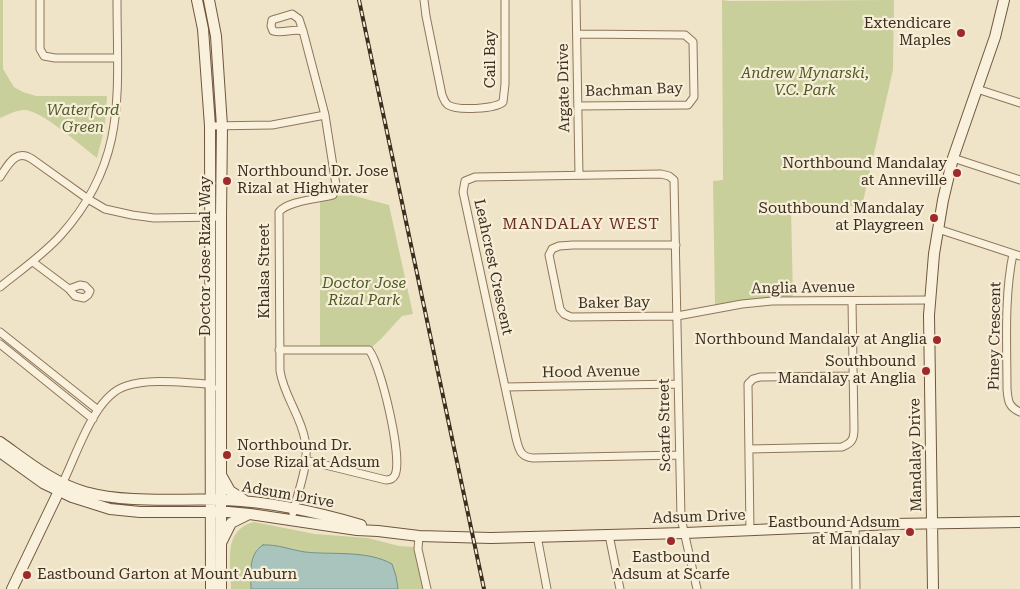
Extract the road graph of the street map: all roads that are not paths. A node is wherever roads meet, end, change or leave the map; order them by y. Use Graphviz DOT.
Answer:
graph roads {
  1 [pos="40,0"];
  2 [pos="117,0"];
  3 [pos="197,0"];
  4 [pos="209,0"];
  5 [pos="424,0"];
  6 [pos="505,0"];
  7 [pos="576,0"];
  8 [pos="1004,0"];
  9 [pos="303,31"];
  10 [pos="577,34"];
  11 [pos="117,58"];
  12 [pos="977,88"];
  13 [pos="1020,103"];
  14 [pos="578,106"];
  15 [pos="325,115"];
  16 [pos="210,126"];
  17 [pos="222,126"];
  18 [pos="953,158"];
  19 [pos="579,175"];
  20 [pos="0,177"];
  21 [pos="1020,180"];
  22 [pos="88,199"];
  23 [pos="209,217"];
  24 [pos="220,217"];
  25 [pos="938,228"];
  26 [pos="676,246"];
  27 [pos="1017,255"];
  28 [pos="33,262"];
  29 [pos="0,277"];
  30 [pos="3,285"];
  31 [pos="68,289"];
  32 [pos="930,300"];
  33 [pos="852,301"];
  34 [pos="677,316"];
  35 [pos="0,332"];
  36 [pos="0,344"];
  37 [pos="279,350"];
  38 [pos="852,376"];
  39 [pos="210,384"];
  40 [pos="678,384"];
  41 [pos="505,387"];
  42 [pos="221,395"];
  43 [pos="98,410"];
  44 [pos="1020,412"];
  45 [pos="93,419"];
  46 [pos="0,442"];
  47 [pos="749,449"];
  48 [pos="0,452"];
  49 [pos="679,454"];
  50 [pos="305,460"];
  51 [pos="220,474"];
  52 [pos="61,487"];
  53 [pos="215,500"];
  54 [pos="250,502"];
  55 [pos="294,509"];
  56 [pos="215,512"];
  57 [pos="250,514"];
  58 [pos="292,521"];
  59 [pos="1020,522"];
  60 [pos="932,523"];
  61 [pos="855,526"];
  62 [pos="378,531"];
  63 [pos="750,531"];
  64 [pos="685,534"];
  65 [pos="609,535"];
  66 [pos="420,536"];
  67 [pos="537,536"];
  68 [pos="220,546"];
  69 [pos="546,588"];
  70 [pos="12,589"];
  71 [pos="211,589"];
  72 [pos="221,589"];
  73 [pos="427,589"];
  74 [pos="620,589"];
  75 [pos="697,589"];
  76 [pos="856,589"];
  77 [pos="933,589"];
  1 -- 11 [label="street"];
  2 -- 11 [label="street"];
  3 -- 16 [label="street, Doctor Jose Rizal Way"];
  4 -- 17 [label="street, Doctor Jose Rizal Way"];
  5 -- 6 [label="street, Cail Bay"];
  7 -- 10 [label="street, Argate Drive"];
  8 -- 12 [label="street, Mandalay Drive"];
  9 -- 15 [label="street, Khalsa Street"];
  10 -- 14 [label="street, Argate Drive"];
  10 -- 14 [label="street, Bachman Bay"];
  11 -- 22 [label="street"];
  12 -- 13 [label="street"];
  12 -- 18 [label="street, Mandalay Drive"];
  14 -- 19 [label="street, Argate Drive"];
  15 -- 17 [label="street"];
  15 -- 37 [label="street, Khalsa Street"];
  16 -- 17 [label="street"];
  16 -- 23 [label="street, Doctor Jose Rizal Way"];
  17 -- 24 [label="street, Doctor Jose Rizal Way"];
  18 -- 21 [label="street"];
  18 -- 25 [label="street, Mandalay Drive"];
  19 -- 26 [label="street, Leahcrest Crescent"];
  19 -- 41 [label="street, Leahcrest Crescent"];
  20 -- 22 [label="street"];
  22 -- 23 [label="street"];
  22 -- 28 [label="street"];
  23 -- 24 [label="street"];
  23 -- 39 [label="street, Doctor Jose Rizal Way"];
  24 -- 42 [label="street, Doctor Jose Rizal Way"];
  25 -- 27 [label="street"];
  25 -- 32 [label="street, Mandalay Drive"];
  26 -- 34 [label="street, Leahcrest Crescent"];
  26 -- 34 [label="street, Baker Bay"];
  27 -- 44 [label="street, Piney Crescent"];
  28 -- 30 [label="street"];
  28 -- 31 [label="street"];
  29 -- 30 [label="street"];
  32 -- 33 [label="street, Anglia Avenue"];
  32 -- 60 [label="street, Mandalay Drive"];
  33 -- 34 [label="street, Anglia Avenue"];
  33 -- 38 [label="street"];
  34 -- 40 [label="street, Scarfe Street"];
  35 -- 43 [label="street"];
  36 -- 45 [label="street"];
  37 -- 50 [label="street, Khalsa Street"];
  37 -- 50 [label="street"];
  38 -- 47 [label="street"];
  38 -- 47 [label="street"];
  39 -- 42 [label="street"];
  39 -- 43 [label="street"];
  39 -- 53 [label="street, Doctor Jose Rizal Way"];
  40 -- 41 [label="street, Hood Avenue"];
  40 -- 49 [label="street, Scarfe Street"];
  41 -- 49 [label="street, Leahcrest Crescent"];
  42 -- 51 [label="street, Doctor Jose Rizal Way"];
  43 -- 45 [label="street"];
  45 -- 52 [label="street"];
  46 -- 52 [label="street"];
  47 -- 63 [label="street"];
  48 -- 52 [label="street"];
  49 -- 64 [label="street, Scarfe Street"];
  50 -- 55 [label="street, Khalsa Street"];
  51 -- 53 [label="street, Doctor Jose Rizal Way"];
  51 -- 54 [label="street"];
  52 -- 53 [label="street, Adsum Drive"];
  52 -- 56 [label="street, Adsum Drive"];
  52 -- 70 [label="street"];
  53 -- 54 [label="street, Adsum Drive"];
  53 -- 56 [label="street, Doctor Jose Rizal Way"];
  54 -- 55 [label="street, Adsum Drive"];
  55 -- 58 [label="street, Khalsa Street"];
  55 -- 62 [label="street, Adsum Drive"];
  56 -- 57 [label="street, Adsum Drive"];
  56 -- 68 [label="street"];
  56 -- 71 [label="street"];
  57 -- 58 [label="street, Adsum Drive"];
  57 -- 68 [label="street"];
  58 -- 62 [label="street, Adsum Drive"];
  59 -- 60 [label="street, Adsum Drive"];
  60 -- 61 [label="street, Adsum Drive"];
  60 -- 77 [label="street, Mandalay Drive"];
  61 -- 63 [label="street, Adsum Drive"];
  61 -- 76 [label="street"];
  62 -- 66 [label="street, Adsum Drive"];
  63 -- 64 [label="street, Adsum Drive"];
  64 -- 65 [label="street, Adsum Drive"];
  64 -- 75 [label="street, Scarfe Street"];
  65 -- 67 [label="street, Adsum Drive"];
  65 -- 74 [label="street"];
  66 -- 67 [label="street, Adsum Drive"];
  66 -- 73 [label="street"];
  67 -- 69 [label="street"];
  68 -- 72 [label="street"];
}
